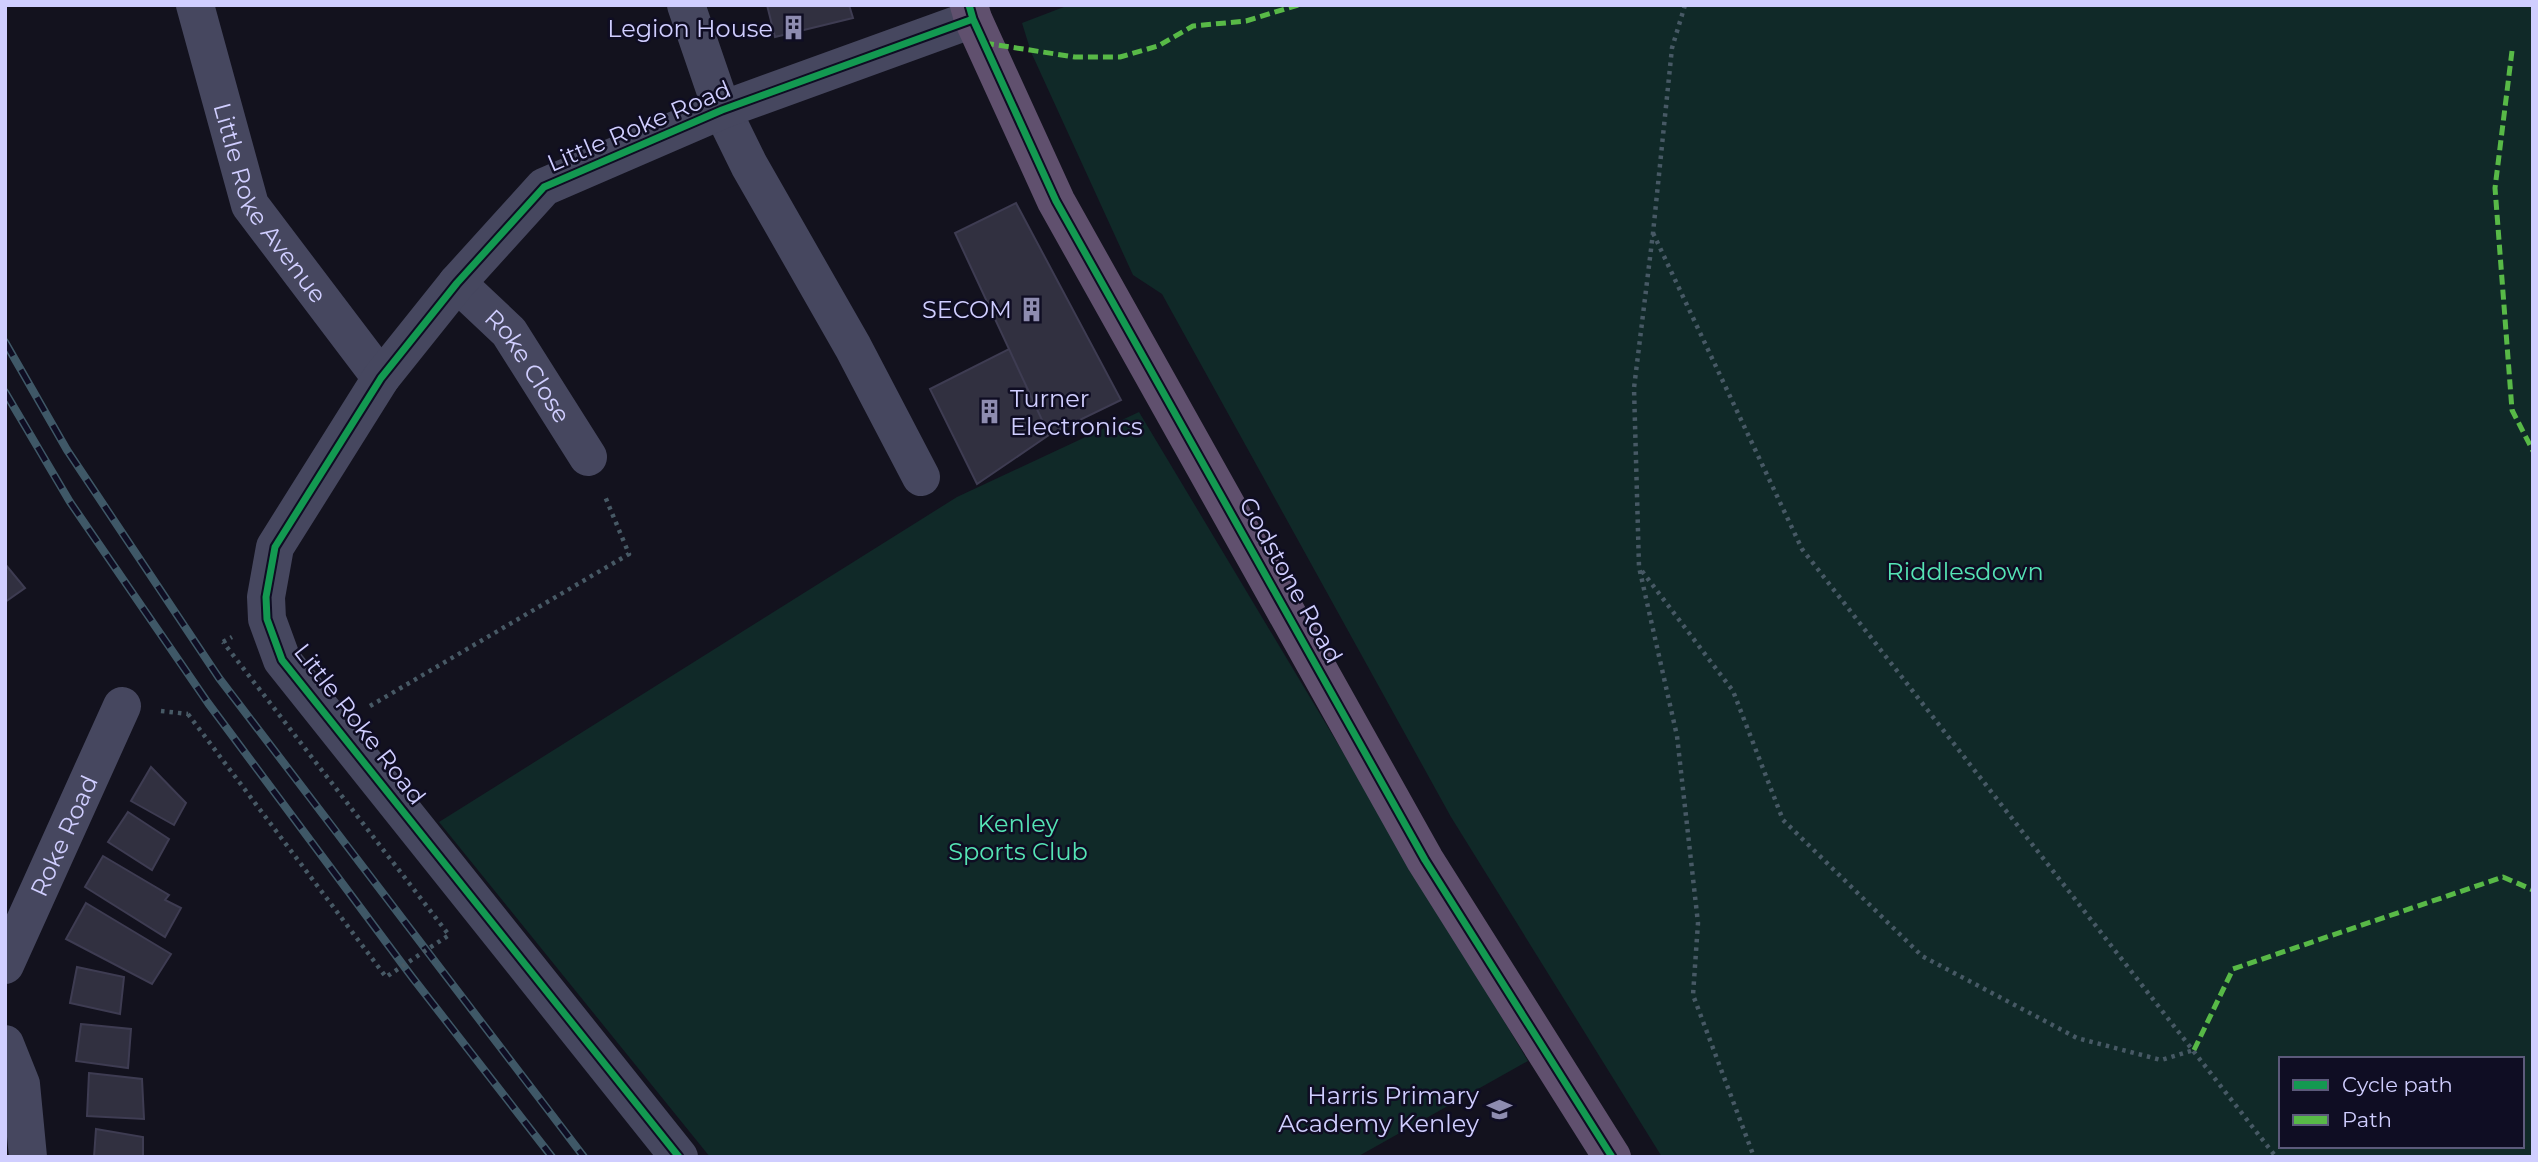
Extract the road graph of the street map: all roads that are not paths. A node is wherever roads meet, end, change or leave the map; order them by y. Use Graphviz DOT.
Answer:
graph roads {
  1 [pos="195,5"];
  2 [pos="686,5"];
  3 [pos="971,12"];
  4 [pos="722,110"];
  5 [pos="457,283"];
  6 [pos="381,379"];
  7 [pos="588,457"];
  8 [pos="921,477"];
  9 [pos="122,706"];
  10 [pos="5,965"];
  11 [pos="5,1044"];
  12 [pos="28,1157"];
  13 [pos="679,1157"];
  14 [pos="1612,1157"];
  1 -- 6 [label="street, Little Roke Avenue"];
  2 -- 4 [label="street"];
  3 -- 4 [label="street, Little Roke Road"];
  3 -- 14 [label="highway, Godstone Road"];
  4 -- 5 [label="street, Little Roke Road"];
  4 -- 8 [label="street"];
  5 -- 6 [label="street, Little Roke Road"];
  5 -- 7 [label="street, Roke Close"];
  6 -- 13 [label="street, Little Roke Road"];
  9 -- 10 [label="street, Roke Road"];
  11 -- 12 [label="street"];
}
